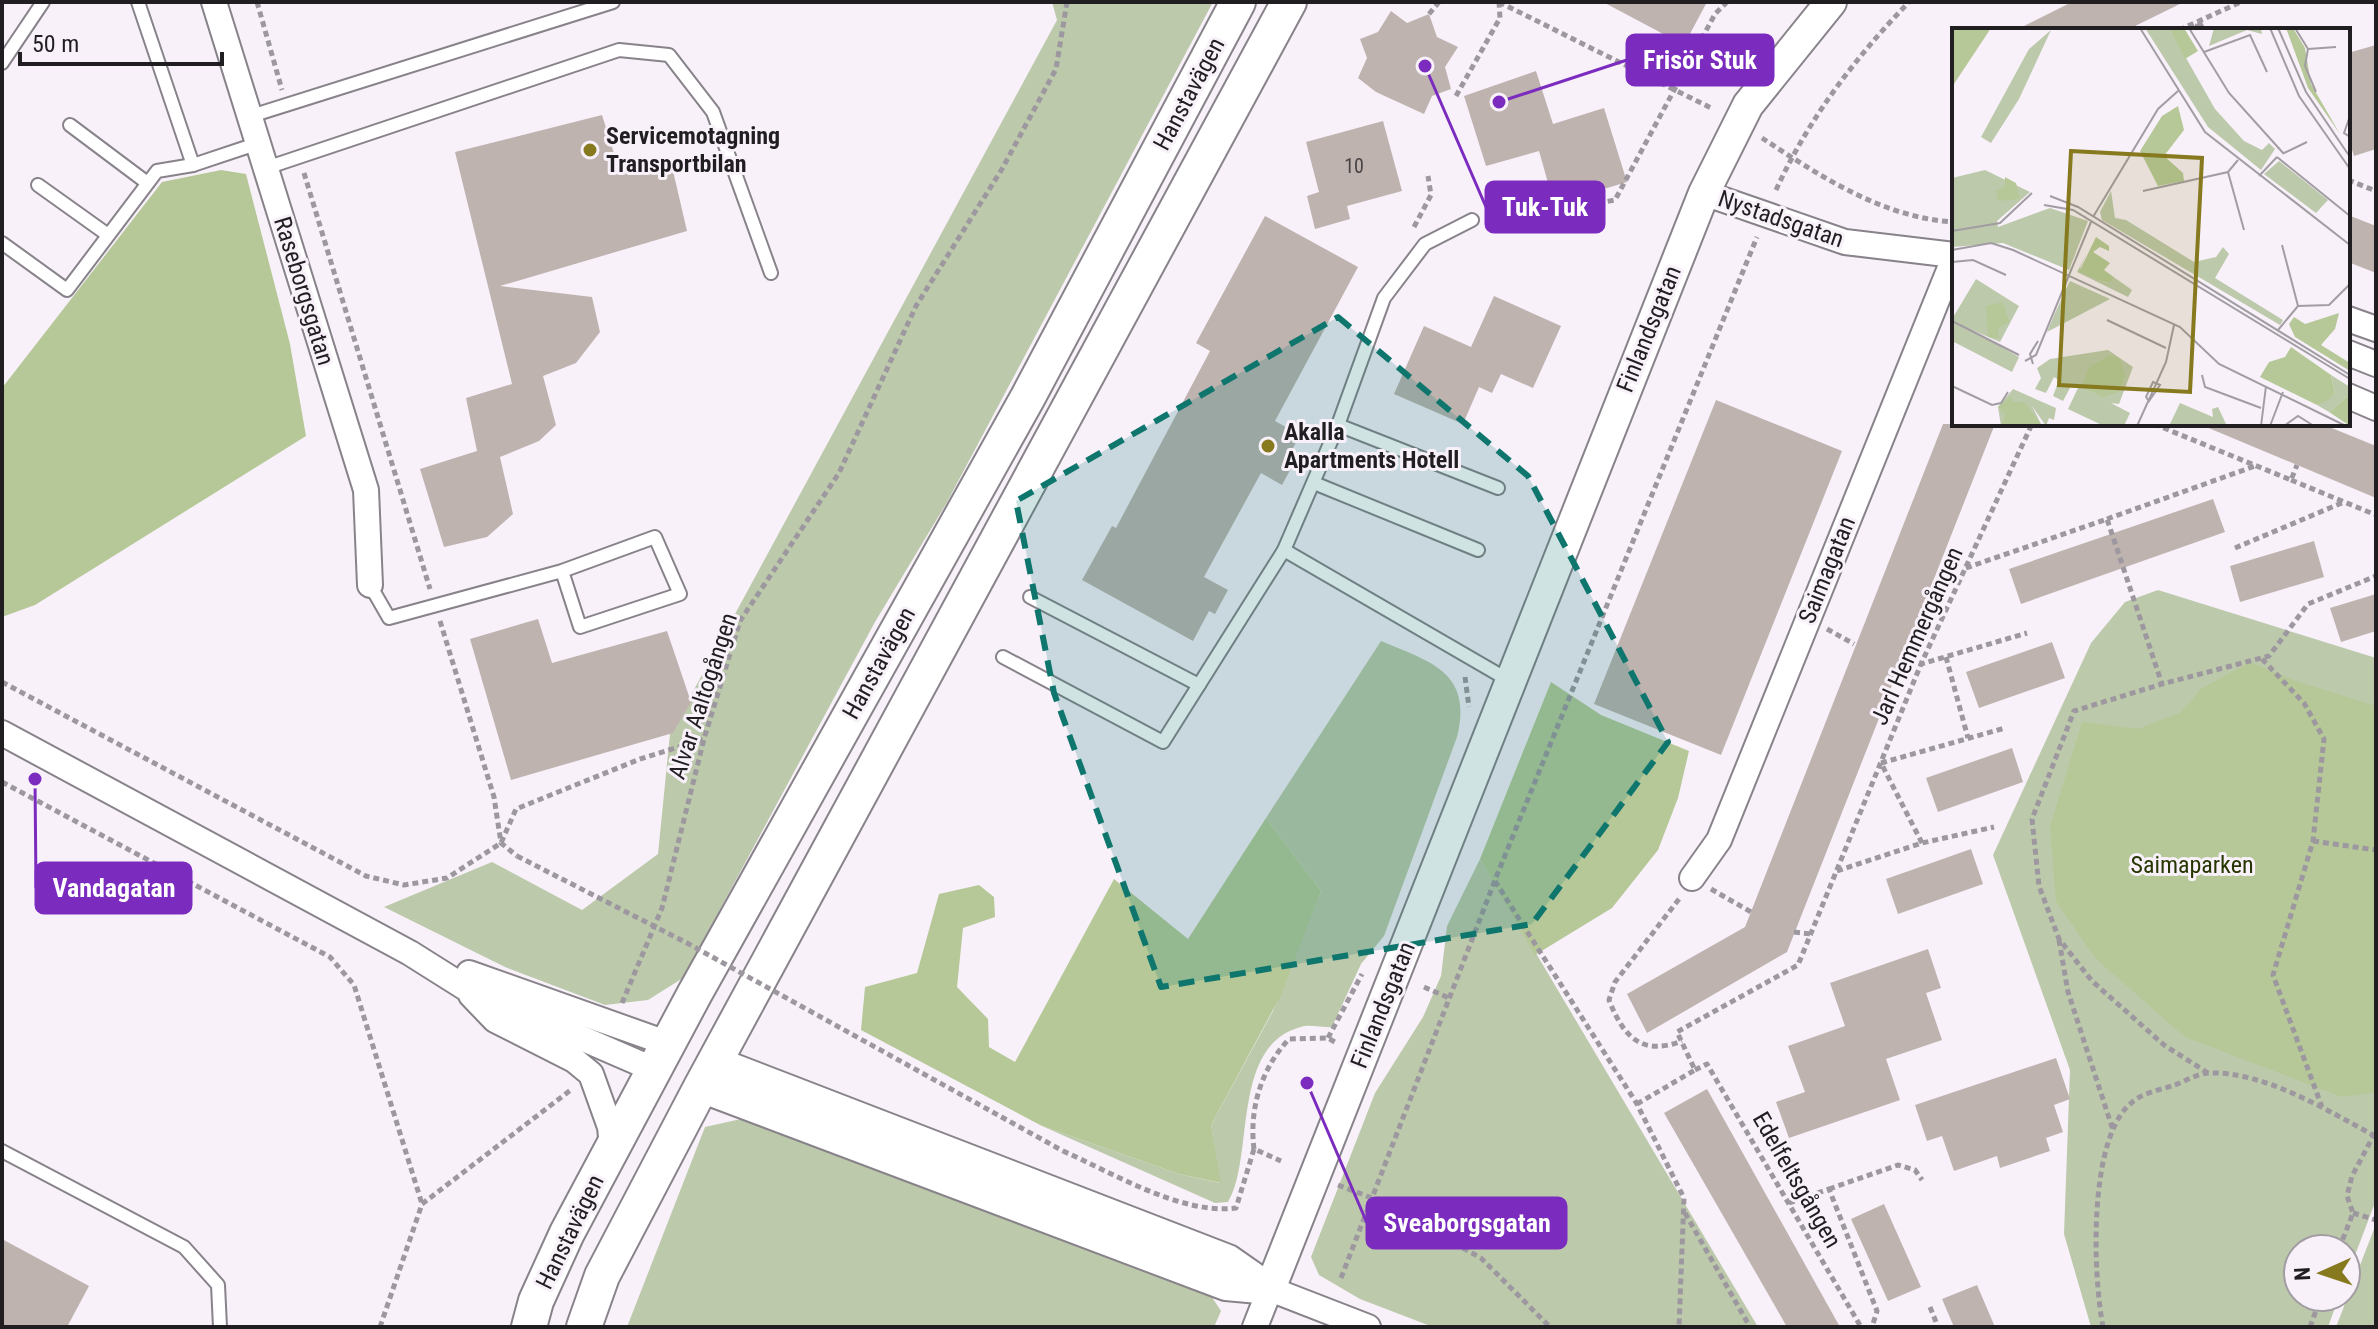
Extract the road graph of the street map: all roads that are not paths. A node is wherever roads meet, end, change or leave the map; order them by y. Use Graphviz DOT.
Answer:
graph roads {
  1 [pos="43,2"];
  2 [pos="138,2"];
  3 [pos="214,2"];
  4 [pos="613,2"];
  5 [pos="1238,2"];
  6 [pos="1289,2"];
  7 [pos="1831,2"];
  8 [pos="2,63"];
  9 [pos="251,116"];
  10 [pos="70,125"];
  11 [pos="259,143"];
  12 [pos="193,165"];
  13 [pos="266,168"];
  14 [pos="146,182"];
  15 [pos="38,185"];
  16 [pos="1704,193"];
  17 [pos="1472,220"];
  18 [pos="108,235"];
  19 [pos="2,243"];
  20 [pos="1952,256"];
  21 [pos="1952,261"];
  22 [pos="771,273"];
  23 [pos="2350,320"];
  24 [pos="2376,329"];
  25 [pos="2350,354"];
  26 [pos="2376,364"];
  27 [pos="2350,397"];
  28 [pos="2376,408"];
  29 [pos="1338,425"];
  30 [pos="1314,483"];
  31 [pos="1498,488"];
  32 [pos="1284,550"];
  33 [pos="1478,550"];
  34 [pos="562,571"];
  35 [pos="370,585"];
  36 [pos="1030,597"];
  37 [pos="1003,657"];
  38 [pos="1510,681"];
  39 [pos="1199,685"];
  40 [pos="2,733"];
  41 [pos="1692,878"];
  42 [pos="410,953"];
  43 [pos="464,987"];
  44 [pos="662,1057"];
  45 [pos="708,1074"];
  46 [pos="612,1147"];
  47 [pos="2,1151"];
  48 [pos="1270,1289"];
  49 [pos="220,1327"];
  50 [pos="529,1327"];
  51 [pos="584,1327"];
  52 [pos="1255,1327"];
  53 [pos="1368,1327"];
  1 -- 8 [label="lane"];
  2 -- 12 [label="lane"];
  3 -- 9 [label="street, Raseborgsgatan"];
  4 -- 9 [label="lane"];
  5 -- 44 [label="main road, Hanstavägen"];
  6 -- 45 [label="main road, Hanstavägen"];
  7 -- 16 [label="street, Finlandsgatan"];
  9 -- 11 [label="street, Raseborgsgatan"];
  10 -- 14 [label="lane"];
  11 -- 12 [label="lane"];
  11 -- 13 [label="street, Raseborgsgatan"];
  12 -- 14 [label="lane"];
  13 -- 22 [label="lane"];
  13 -- 35 [label="street, Raseborgsgatan"];
  14 -- 18 [label="lane"];
  15 -- 18 [label="lane"];
  16 -- 20 [label="street, Nystadsgatan"];
  16 -- 38 [label="street, Finlandsgatan"];
  17 -- 29 [label="lane"];
  18 -- 19 [label="lane"];
  21 -- 41 [label="street, Saimagatan"];
  23 -- 24 [label="street"];
  25 -- 26 [label="street"];
  27 -- 28 [label="street"];
  29 -- 30 [label="lane"];
  29 -- 31 [label="lane"];
  30 -- 32 [label="lane"];
  30 -- 33 [label="lane"];
  32 -- 38 [label="lane"];
  32 -- 39 [label="lane"];
  34 -- 34 [label="lane"];
  34 -- 35 [label="lane"];
  36 -- 39 [label="lane"];
  37 -- 39 [label="lane"];
  38 -- 48 [label="street, Finlandsgatan"];
  40 -- 42 [label="street"];
  42 -- 43 [label="street"];
  42 -- 44 [label="street"];
  43 -- 44 [label="street"];
  43 -- 46 [label="street"];
  44 -- 45 [label="main road"];
  44 -- 46 [label="main road, Hanstavägen"];
  45 -- 48 [label="street"];
  45 -- 51 [label="main road, Hanstavägen"];
  46 -- 50 [label="main road, Hanstavägen"];
  47 -- 49 [label="lane"];
  48 -- 52 [label="street, Finlandsgatan"];
  48 -- 53 [label="street"];
}
